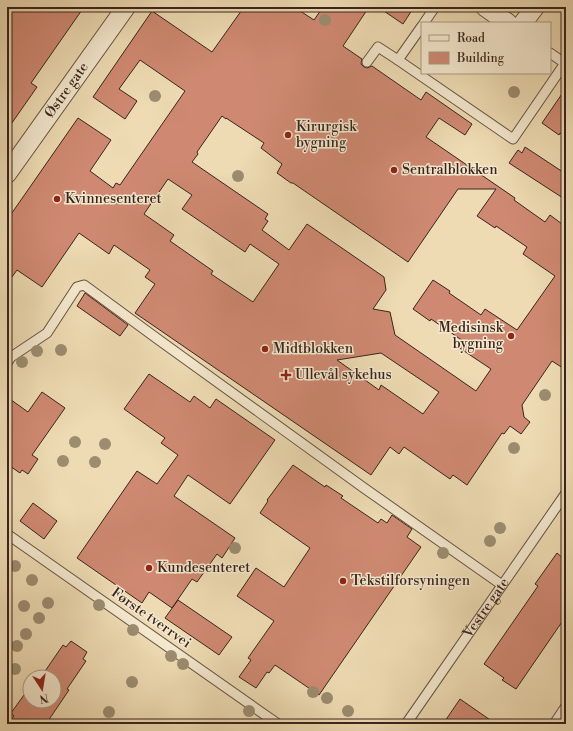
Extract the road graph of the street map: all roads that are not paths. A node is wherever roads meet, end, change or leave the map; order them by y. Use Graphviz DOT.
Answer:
graph roads {
  1 [pos="126,7"];
  2 [pos="435,7"];
  3 [pos="535,7"];
  4 [pos="425,22"];
  5 [pos="524,22"];
  6 [pos="421,27"];
  7 [pos="551,54"];
  8 [pos="398,60"];
  9 [pos="367,62"];
  10 [pos="566,64"];
  11 [pos="7,174"];
  12 [pos="7,363"];
  13 [pos="566,493"];
  14 [pos="7,534"];
  15 [pos="502,585"];
  16 [pos="566,706"];
  17 [pos="278,724"];
  18 [pos="406,724"];
  19 [pos="554,724"];
  1 -- 11 [label="street, Østre gate"];
  2 -- 4 [label="lane"];
  3 -- 5 [label="street"];
  6 -- 8 [label="lane"];
  7 -- 10 [label="lane"];
  8 -- 9 [label="lane"];
  8 -- 10 [label="lane"];
  12 -- 15 [label="lane"];
  13 -- 15 [label="lane, Vestre gate"];
  14 -- 17 [label="lane, Første tverrvei"];
  15 -- 18 [label="lane, Vestre gate"];
  16 -- 19 [label="lane"];
}
